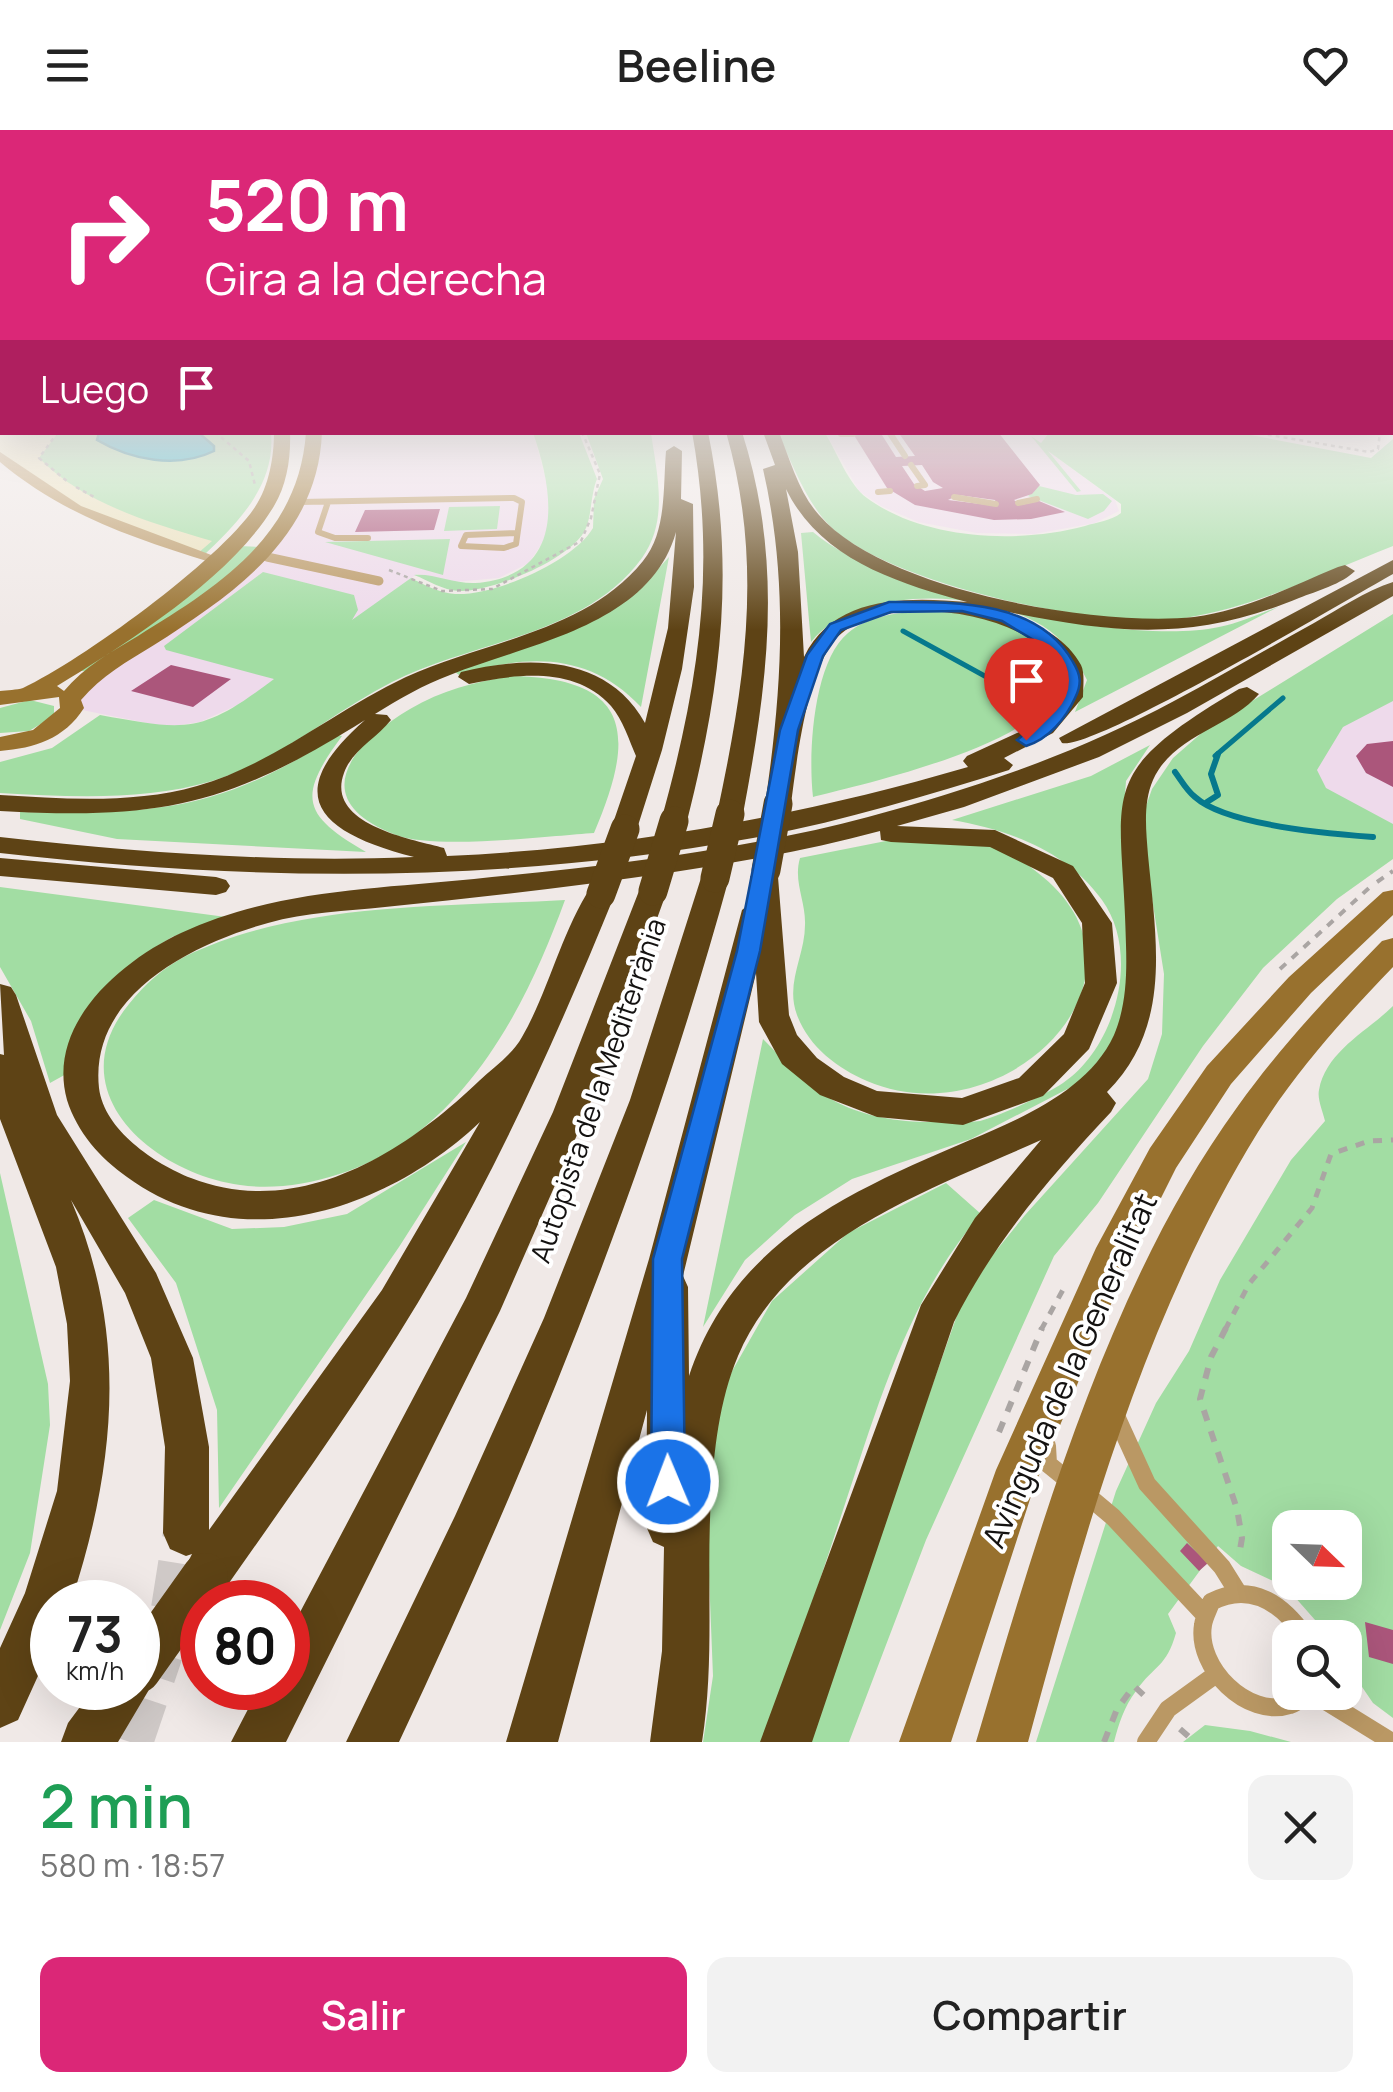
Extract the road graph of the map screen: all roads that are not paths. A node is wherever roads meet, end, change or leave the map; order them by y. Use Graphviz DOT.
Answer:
graph roads {
  1 [pos="31,479"];
  2 [pos="274,479"];
  3 [pos="310,479"];
  4 [pos="671,479"];
  5 [pos="679,479"];
  6 [pos="709,479"];
  7 [pos="746,479"];
  8 [pos="774,479"];
  9 [pos="793,479"];
  10 [pos="918,479"];
  11 [pos="890,490"];
  12 [pos="935,490"];
  13 [pos="878,492"];
  14 [pos="954,497"];
  15 [pos="1037,499"];
  16 [pos="300,502"];
  17 [pos="328,502"];
  18 [pos="1021,502"];
  19 [pos="996,504"];
  20 [pos="518,534"];
  21 [pos="368,538"];
  22 [pos="1393,552"];
  23 [pos="260,556"];
  24 [pos="215,558"];
  25 [pos="378,580"];
  26 [pos="1391,582"];
  27 [pos="32,691"];
  28 [pos="0,698"];
  29 [pos="69,700"];
  30 [pos="789,730"];
  31 [pos="0,744"];
  32 [pos="648,756"];
  33 [pos="817,816"];
  34 [pos="1,824"];
  35 [pos="770,864"];
  36 [pos="0,867"];
  37 [pos="481,875"];
  38 [pos="1392,900"];
  39 [pos="1393,948"];
  40 [pos="1145,970"];
  41 [pos="0,996"];
  42 [pos="539,1042"];
  43 [pos="0,1067"];
  44 [pos="668,1259"];
  45 [pos="1110,1260"];
  46 [pos="1108,1398"];
  47 [pos="1077,1487"];
  48 [pos="196,1554"];
  49 [pos="1237,1591"];
  50 [pos="1204,1614"];
  51 [pos="1293,1620"];
  52 [pos="310,1642"];
  53 [pos="1215,1676"];
  54 [pos="0,1702"];
  55 [pos="274,1710"];
  56 [pos="1288,1710"];
  57 [pos="1334,1710"];
  58 [pos="108,1712"];
  59 [pos="257,1742"];
  60 [pos="372,1742"];
  61 [pos="532,1742"];
  62 [pos="668,1742"];
  63 [pos="676,1742"];
  64 [pos="786,1742"];
  65 [pos="925,1742"];
  66 [pos="1002,1742"];
  67 [pos="1146,1742"];
  68 [pos="1392,1742"];
  1 -- 24 [label="street"];
  2 -- 24 [label="street"];
  3 -- 16 [label="street"];
  4 -- 34 [label="highway"];
  5 -- 32 [label="highway"];
  6 -- 52 [label="highway, Autopista de la Mediterrània, bridge"];
  7 -- 60 [label="highway, Autopista de la Mediterrània, bridge"];
  8 -- 30 [label="highway"];
  9 -- 22 [label="highway"];
  10 -- 12 [label="lane"];
  11 -- 13 [label="lane"];
  14 -- 19 [label="lane"];
  15 -- 18 [label="lane"];
  16 -- 17 [label="lane"];
  16 -- 23 [label="street"];
  17 -- 20 [label="lane"];
  17 -- 21 [label="lane"];
  20 -- 20 [label="lane"];
  23 -- 25 [label="lane"];
  23 -- 29 [label="street"];
  24 -- 27 [label="street"];
  26 -- 33 [label="highway"];
  26 -- 35 [label="highway"];
  26 -- 40 [label="highway"];
  27 -- 28 [label="street"];
  27 -- 29 [label="street"];
  29 -- 31 [label="street"];
  30 -- 33 [label="highway"];
  30 -- 35 [label="highway, bridge"];
  32 -- 37 [label="highway"];
  32 -- 42 [label="highway, bridge"];
  33 -- 37 [label="highway"];
  34 -- 37 [label="highway"];
  35 -- 35 [label="highway"];
  35 -- 37 [label="highway"];
  35 -- 44 [label="highway"];
  36 -- 37 [label="highway"];
  37 -- 42 [label="highway"];
  38 -- 45 [label="street, Avinguda de la Generalitat"];
  39 -- 46 [label="street, Avinguda de la Generalitat"];
  40 -- 63 [label="highway"];
  40 -- 64 [label="highway"];
  41 -- 48 [label="highway"];
  42 -- 48 [label="highway"];
  43 -- 54 [label="highway"];
  44 -- 61 [label="highway"];
  44 -- 62 [label="highway"];
  45 -- 47 [label="lane"];
  45 -- 65 [label="street, Avinguda de la Generalitat"];
  46 -- 47 [label="street, Avinguda de la Generalitat"];
  46 -- 49 [label="lane"];
  47 -- 50 [label="lane"];
  47 -- 66 [label="street, Avinguda de la Generalitat"];
  48 -- 58 [label="highway, bridge"];
  49 -- 50 [label="lane"];
  49 -- 51 [label="lane"];
  50 -- 53 [label="lane"];
  53 -- 56 [label="lane"];
  53 -- 67 [label="lane"];
  55 -- 59 [label="highway, Autopista de la Mediterrània"];
  57 -- 68 [label="lane"];
}
